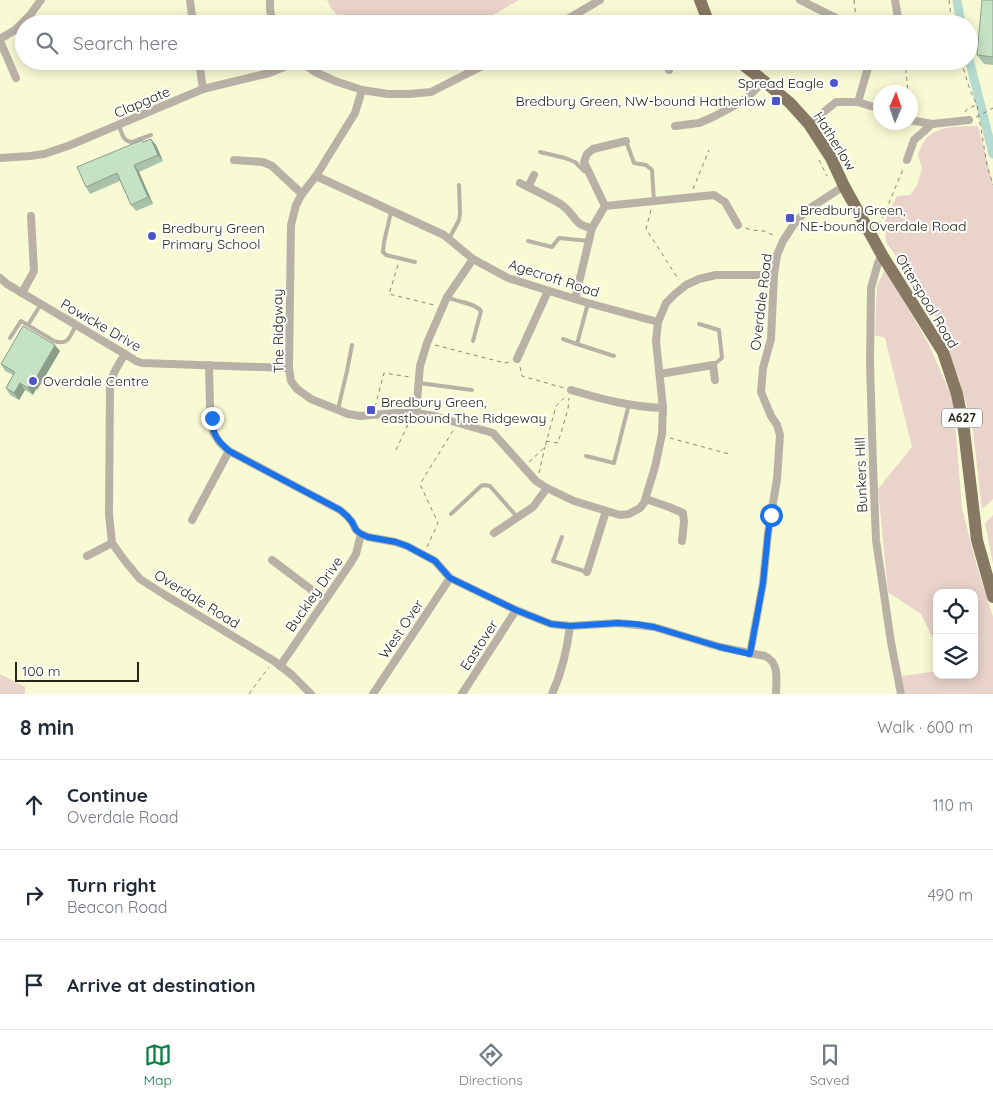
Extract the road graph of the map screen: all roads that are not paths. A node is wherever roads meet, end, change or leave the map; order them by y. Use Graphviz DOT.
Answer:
graph roads {
  1 [pos="40,0"];
  2 [pos="190,0"];
  3 [pos="270,0"];
  4 [pos="600,0"];
  5 [pos="700,0"];
  6 [pos="800,0"];
  7 [pos="895,0"];
  8 [pos="30,15"];
  9 [pos="192,15"];
  10 [pos="271,15"];
  11 [pos="575,15"];
  12 [pos="706,15"];
  13 [pos="830,15"];
  14 [pos="898,15"];
  15 [pos="15,30"];
  16 [pos="0,40"];
  17 [pos="200,70"];
  18 [pos="276,70"];
  19 [pos="311,70"];
  20 [pos="474,70"];
  21 [pos="750,70"];
  22 [pos="867,70"];
  23 [pos="16,78"];
  24 [pos="764,81"];
  25 [pos="203,90"];
  26 [pos="362,90"];
  27 [pos="858,102"];
  28 [pos="873,107"];
  29 [pos="969,120"];
  30 [pos="918,121"];
  31 [pos="809,124"];
  32 [pos="932,124"];
  33 [pos="119,126"];
  34 [pos="675,126"];
  35 [pos="151,135"];
  36 [pos="626,142"];
  37 [pos="540,152"];
  38 [pos="0,158"];
  39 [pos="234,160"];
  40 [pos="907,160"];
  41 [pos="589,171"];
  42 [pos="534,175"];
  43 [pos="316,176"];
  44 [pos="520,182"];
  45 [pos="459,185"];
  46 [pos="844,186"];
  47 [pos="528,187"];
  48 [pos="302,194"];
  49 [pos="654,201"];
  50 [pos="605,206"];
  51 [pos="392,210"];
  52 [pos="31,216"];
  53 [pos="738,225"];
  54 [pos="592,228"];
  55 [pos="449,239"];
  56 [pos="528,241"];
  57 [pos="589,241"];
  58 [pos="882,255"];
  59 [pos="473,259"];
  60 [pos="415,262"];
  61 [pos="774,275"];
  62 [pos="0,278"];
  63 [pos="548,291"];
  64 [pos="22,293"];
  65 [pos="447,297"];
  66 [pos="575,299"];
  67 [pos="588,303"];
  68 [pos="41,304"];
  69 [pos="658,322"];
  70 [pos="699,324"];
  71 [pos="28,325"];
  72 [pos="76,325"];
  73 [pos="10,338"];
  74 [pos="563,339"];
  75 [pos="473,341"];
  76 [pos="577,344"];
  77 [pos="352,345"];
  78 [pos="125,354"];
  79 [pos="614,356"];
  80 [pos="517,359"];
  81 [pos="209,365"];
  82 [pos="713,365"];
  83 [pos="289,368"];
  84 [pos="660,374"];
  85 [pos="716,380"];
  86 [pos="419,381"];
  87 [pos="472,390"];
  88 [pos="570,390"];
  89 [pos="629,404"];
  90 [pos="663,408"];
  91 [pos="338,410"];
  92 [pos="415,413"];
  93 [pos="229,451"];
  94 [pos="586,456"];
  95 [pos="547,488"];
  96 [pos="646,499"];
  97 [pos="606,511"];
  98 [pos="451,514"];
  99 [pos="196,518"];
  100 [pos="518,518"];
  101 [pos="494,533"];
  102 [pos="361,534"];
  103 [pos="562,537"];
  104 [pos="682,541"];
  105 [pos="112,543"];
  106 [pos="87,556"];
  107 [pos="272,560"];
  108 [pos="587,572"];
  109 [pos="450,578"];
  110 [pos="993,597"];
  111 [pos="325,600"];
  112 [pos="516,610"];
  113 [pos="570,626"];
  114 [pos="750,654"];
  115 [pos="277,663"];
  116 [pos="311,694"];
  117 [pos="373,694"];
  118 [pos="462,694"];
  119 [pos="552,694"];
  120 [pos="776,694"];
  121 [pos="901,694"];
  1 -- 8 [label="street"];
  2 -- 9 [label="street"];
  3 -- 10 [label="street"];
  4 -- 11 [label="street"];
  5 -- 12 [label="main road"];
  6 -- 13 [label="street"];
  7 -- 14 [label="street"];
  15 -- 16 [label="street"];
  16 -- 23 [label="street"];
  17 -- 25 [label="street"];
  18 -- 25 [label="street, Clapgate"];
  19 -- 26 [label="street"];
  20 -- 26 [label="street"];
  21 -- 24 [label="main road, Hatherlow / A627"];
  22 -- 27 [label="street"];
  24 -- 31 [label="main road, Hatherlow / A627"];
  24 -- 34 [label="street"];
  25 -- 33 [label="street, Clapgate"];
  26 -- 43 [label="street, The Ridgway"];
  27 -- 28 [label="street"];
  27 -- 31 [label="street"];
  29 -- 32 [label="street"];
  30 -- 32 [label="street"];
  31 -- 46 [label="main road, Hatherlow / A627"];
  32 -- 40 [label="street"];
  33 -- 35 [label="lane"];
  33 -- 38 [label="street, Clapgate"];
  36 -- 41 [label="street"];
  36 -- 49 [label="lane"];
  37 -- 41 [label="lane"];
  39 -- 48 [label="street"];
  41 -- 50 [label="street"];
  42 -- 47 [label="street"];
  43 -- 48 [label="street, The Ridgway"];
  43 -- 51 [label="street, Agecroft Road"];
  44 -- 47 [label="street"];
  45 -- 55 [label="lane"];
  46 -- 58 [label="main road, Hatherlow / A627"];
  46 -- 61 [label="street, Overdale Road"];
  47 -- 54 [label="street"];
  48 -- 83 [label="street, The Ridgway"];
  49 -- 50 [label="street"];
  49 -- 53 [label="street"];
  50 -- 54 [label="street"];
  51 -- 55 [label="street, Agecroft Road"];
  51 -- 60 [label="lane"];
  52 -- 64 [label="street"];
  54 -- 57 [label="street"];
  55 -- 59 [label="street, Agecroft Road"];
  56 -- 57 [label="lane"];
  57 -- 66 [label="street"];
  58 -- 110 [label="main road, Otterspool Road / A627"];
  58 -- 121 [label="street, Bunkers Hill"];
  59 -- 63 [label="street, Agecroft Road"];
  59 -- 65 [label="street"];
  61 -- 69 [label="street"];
  61 -- 114 [label="street, Overdale Road"];
  62 -- 64 [label="street, Powicke Drive"];
  63 -- 66 [label="street, Agecroft Road"];
  63 -- 80 [label="street"];
  64 -- 68 [label="street, Powicke Drive"];
  65 -- 75 [label="lane"];
  65 -- 86 [label="street"];
  66 -- 67 [label="street, Agecroft Road"];
  67 -- 69 [label="street, Agecroft Road"];
  67 -- 76 [label="lane"];
  68 -- 71 [label="lane"];
  68 -- 72 [label="street, Powicke Drive"];
  69 -- 84 [label="street"];
  70 -- 82 [label="lane"];
  71 -- 72 [label="lane"];
  71 -- 73 [label="lane"];
  72 -- 78 [label="street, Powicke Drive"];
  74 -- 76 [label="lane"];
  76 -- 79 [label="lane"];
  77 -- 91 [label="lane"];
  78 -- 81 [label="street, Powicke Drive"];
  78 -- 105 [label="street"];
  81 -- 83 [label="street, Powicke Drive"];
  81 -- 93 [label="street"];
  82 -- 84 [label="street"];
  82 -- 85 [label="street"];
  83 -- 91 [label="street, The Ridgway"];
  84 -- 90 [label="street"];
  86 -- 87 [label="lane"];
  86 -- 92 [label="street"];
  88 -- 89 [label="street"];
  89 -- 90 [label="street"];
  89 -- 94 [label="lane"];
  90 -- 96 [label="street"];
  91 -- 92 [label="street, The Ridgway"];
  92 -- 95 [label="street, The Ridgway"];
  93 -- 99 [label="street"];
  93 -- 102 [label="street"];
  95 -- 97 [label="street, The Ridgway"];
  95 -- 100 [label="street"];
  96 -- 97 [label="street, The Ridgway"];
  96 -- 104 [label="street"];
  97 -- 108 [label="street"];
  98 -- 100 [label="lane"];
  100 -- 101 [label="street"];
  102 -- 109 [label="street"];
  102 -- 111 [label="street, Buckley Drive"];
  103 -- 108 [label="lane"];
  105 -- 106 [label="street"];
  105 -- 115 [label="street, Overdale Road"];
  107 -- 111 [label="street"];
  109 -- 112 [label="street"];
  109 -- 117 [label="street, West Over"];
  111 -- 115 [label="street, Buckley Drive"];
  112 -- 113 [label="street"];
  112 -- 118 [label="street, Eastover"];
  113 -- 114 [label="street"];
  113 -- 119 [label="street"];
  114 -- 120 [label="street"];
  115 -- 116 [label="street, Overdale Road"];
}
